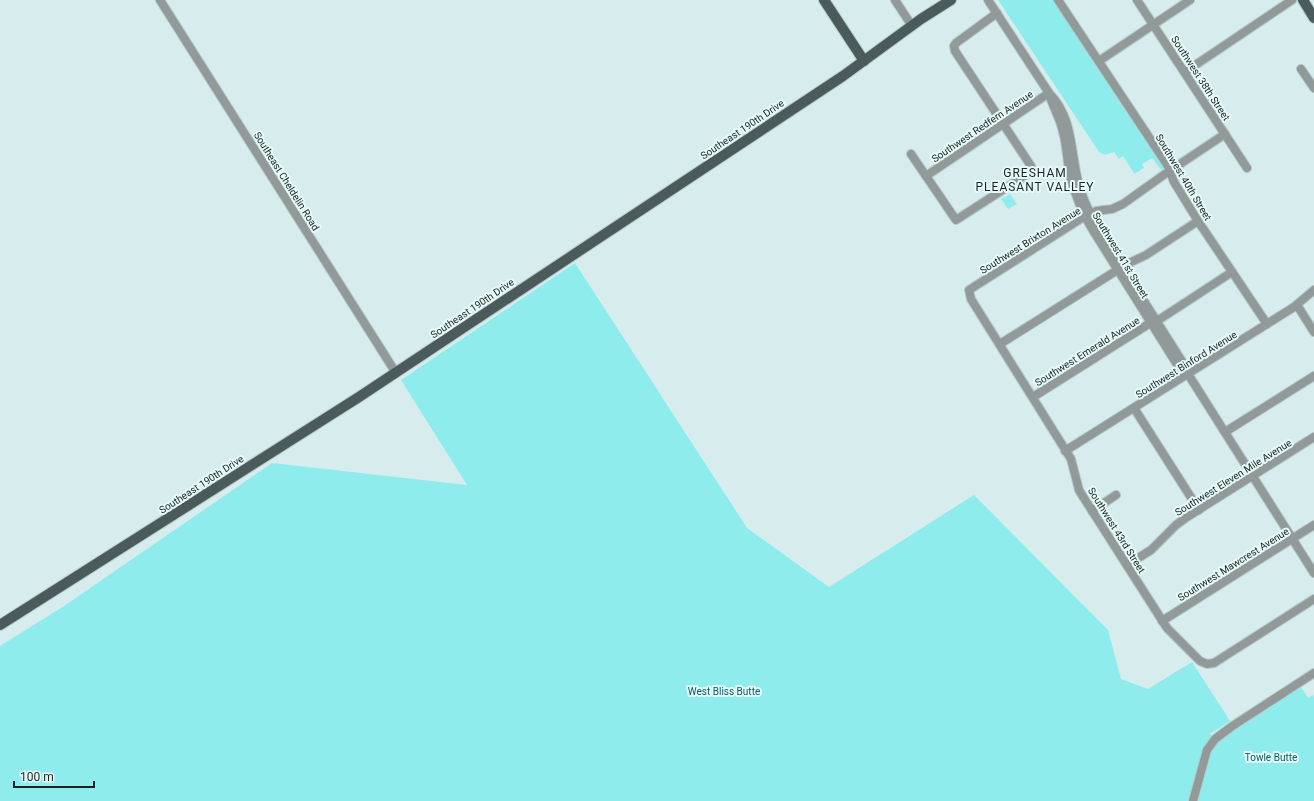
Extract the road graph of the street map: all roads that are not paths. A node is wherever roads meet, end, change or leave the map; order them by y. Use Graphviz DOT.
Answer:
graph roads {
  1 [pos="160,0"];
  2 [pos="824,0"];
  3 [pos="896,0"];
  4 [pos="951,0"];
  5 [pos="988,0"];
  6 [pos="1058,0"];
  7 [pos="1137,0"];
  8 [pos="1190,0"];
  9 [pos="1292,0"];
  10 [pos="1303,0"];
  11 [pos="997,13"];
  12 [pos="1314,18"];
  13 [pos="1153,24"];
  14 [pos="912,26"];
  15 [pos="864,61"];
  16 [pos="1099,61"];
  17 [pos="1301,68"];
  18 [pos="1185,72"];
  19 [pos="1314,88"];
  20 [pos="1049,94"];
  21 [pos="1003,124"];
  22 [pos="1225,134"];
  23 [pos="911,154"];
  24 [pos="1247,168"];
  25 [pos="1170,172"];
  26 [pos="926,176"];
  27 [pos="1088,215"];
  28 [pos="1198,221"];
  29 [pos="1120,268"];
  30 [pos="1232,272"];
  31 [pos="969,290"];
  32 [pos="1314,290"];
  33 [pos="1297,305"];
  34 [pos="1154,322"];
  35 [pos="1267,324"];
  36 [pos="1314,332"];
  37 [pos="1000,344"];
  38 [pos="1186,372"];
  39 [pos="396,373"];
  40 [pos="1314,376"];
  41 [pos="1033,397"];
  42 [pos="1134,408"];
  43 [pos="1225,432"];
  44 [pos="1314,437"];
  45 [pos="1065,451"];
  46 [pos="1253,476"];
  47 [pos="1116,495"];
  48 [pos="1199,510"];
  49 [pos="1092,511"];
  50 [pos="1314,525"];
  51 [pos="1292,539"];
  52 [pos="1127,565"];
  53 [pos="1314,573"];
  54 [pos="1314,599"];
  55 [pos="1162,621"];
  56 [pos="0,625"];
  57 [pos="1314,673"];
  58 [pos="1192,801"];
  1 -- 39 [label="street, Southeast Cheldelin Road"];
  2 -- 15 [label="main road"];
  3 -- 14 [label="street"];
  4 -- 14 [label="main road, Southeast 190th Drive"];
  5 -- 11 [label="street, Southwest 41st Street"];
  6 -- 16 [label="street, Southwest 40th Street"];
  7 -- 13 [label="street, Southwest 38th Street"];
  8 -- 13 [label="street"];
  9 -- 18 [label="street"];
  10 -- 12 [label="main road"];
  11 -- 20 [label="street, Southwest 41st Street"];
  11 -- 21 [label="street"];
  13 -- 16 [label="street"];
  13 -- 18 [label="street, Southwest 38th Street"];
  14 -- 15 [label="main road, Southeast 190th Drive"];
  15 -- 39 [label="main road, Southeast 190th Drive"];
  16 -- 25 [label="street, Southwest 40th Street"];
  17 -- 19 [label="street"];
  18 -- 22 [label="street, Southwest 38th Street"];
  20 -- 21 [label="street, Southwest Redfern Avenue"];
  20 -- 27 [label="street, Southwest 41st Street"];
  21 -- 26 [label="street, Southwest Redfern Avenue"];
  21 -- 26 [label="street"];
  22 -- 24 [label="street, Southwest 38th Street"];
  22 -- 25 [label="street, Southwest Brixton Avenue"];
  23 -- 26 [label="street"];
  25 -- 27 [label="street, Southwest Brixton Avenue"];
  25 -- 28 [label="street, Southwest 40th Street"];
  27 -- 29 [label="street, Southwest 41st Street"];
  27 -- 31 [label="street, Southwest Brixton Avenue"];
  28 -- 29 [label="street"];
  28 -- 30 [label="street, Southwest 40th Street"];
  29 -- 34 [label="street, Southwest 41st Street"];
  29 -- 37 [label="street"];
  30 -- 34 [label="street, Southwest Emerald Avenue"];
  30 -- 35 [label="street, Southwest 40th Street"];
  31 -- 37 [label="street, Southwest 43rd Street"];
  32 -- 33 [label="street, Southwest Binford Avenue"];
  33 -- 35 [label="street, Southwest Binford Avenue"];
  33 -- 36 [label="street"];
  34 -- 38 [label="street, Southwest 41st Street"];
  34 -- 41 [label="street, Southwest Emerald Avenue"];
  35 -- 38 [label="street, Southwest Binford Avenue"];
  37 -- 41 [label="street, Southwest 43rd Street"];
  38 -- 42 [label="street, Southwest Binford Avenue"];
  38 -- 43 [label="street, Southwest 41st Street"];
  39 -- 56 [label="main road, Southeast 190th Drive"];
  40 -- 43 [label="street"];
  41 -- 45 [label="street, Southwest 43rd Street"];
  42 -- 45 [label="street, Southwest Binford Avenue"];
  42 -- 48 [label="street"];
  43 -- 46 [label="street, Southwest 41st Street"];
  44 -- 46 [label="street, Southwest Eleven Mile Avenue"];
  45 -- 49 [label="street, Southwest 43rd Street"];
  46 -- 48 [label="street, Southwest Eleven Mile Avenue"];
  46 -- 51 [label="street, Southwest 41st Street"];
  47 -- 49 [label="street"];
  48 -- 52 [label="street, Southwest Eleven Mile Avenue"];
  49 -- 52 [label="street, Southwest 43rd Street"];
  50 -- 51 [label="street, Southwest Mawcrest Avenue"];
  51 -- 53 [label="street, Southwest 41st Street"];
  51 -- 55 [label="street, Southwest Mawcrest Avenue"];
  52 -- 55 [label="street, Southwest 43rd Street"];
  54 -- 55 [label="street, Southwest 43rd Street"];
  57 -- 58 [label="street"];
}
